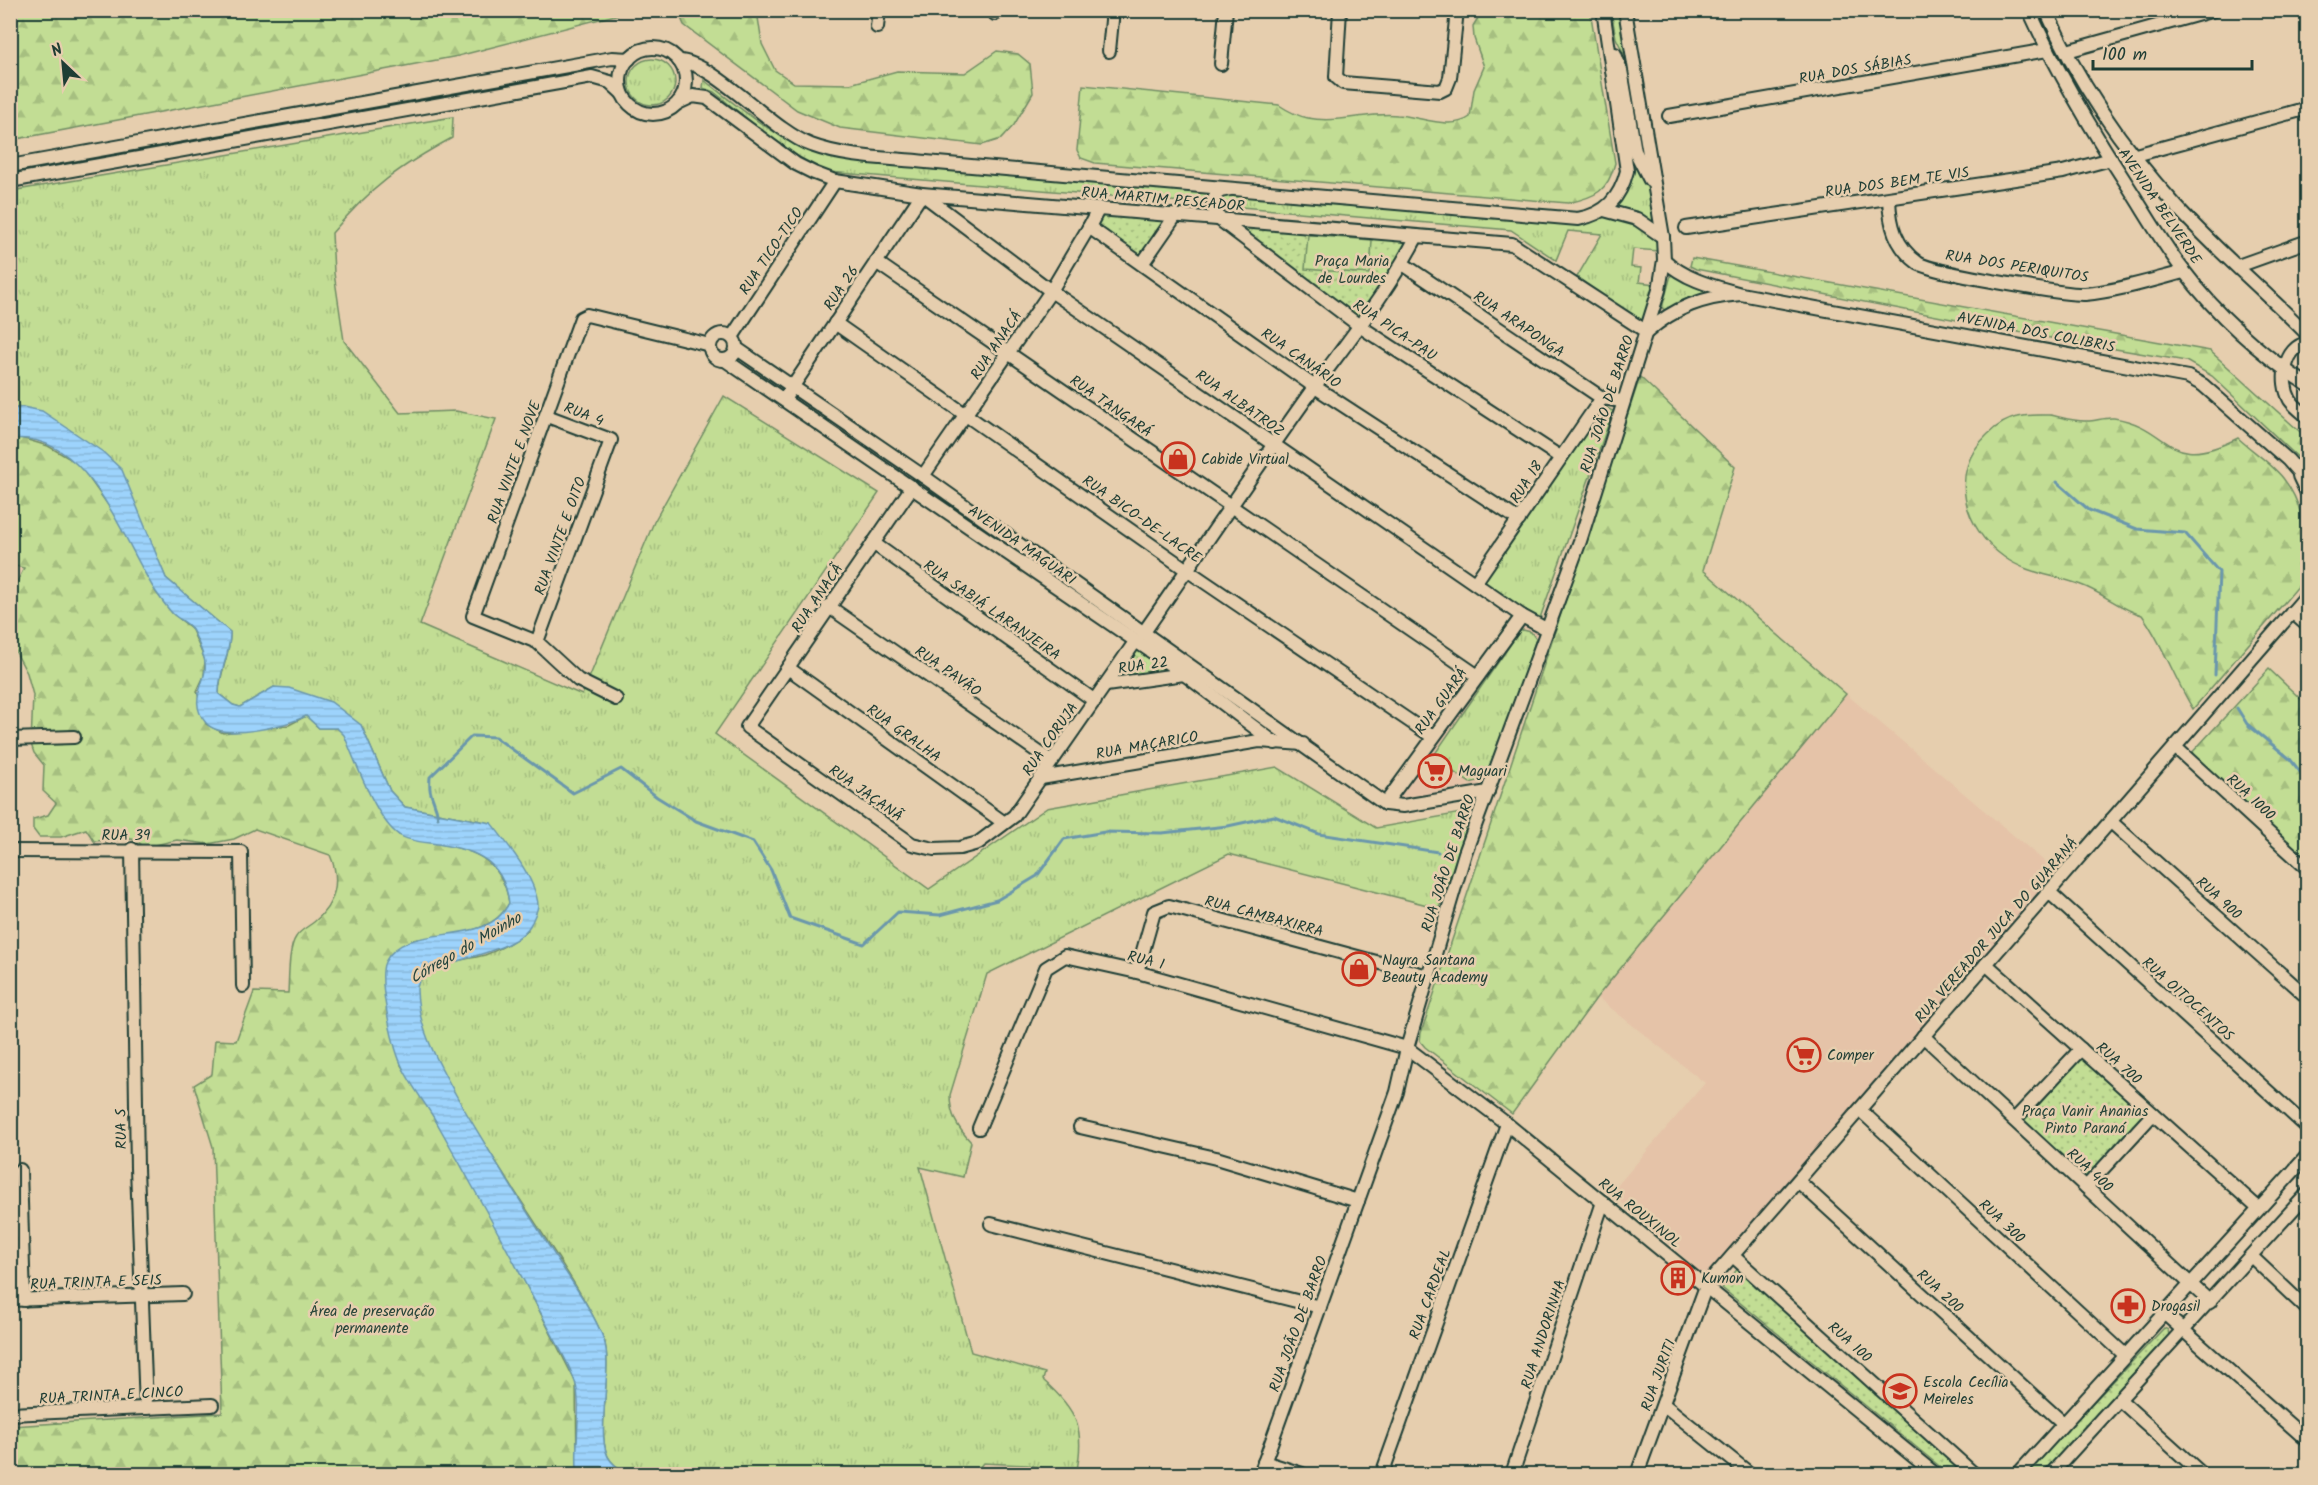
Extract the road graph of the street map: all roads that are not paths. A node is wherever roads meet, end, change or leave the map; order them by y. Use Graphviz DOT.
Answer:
graph roads {
  1 [pos="879,10"];
  2 [pos="1113,10"];
  3 [pos="1226,10"];
  4 [pos="1340,10"];
  5 [pos="1457,10"];
  6 [pos="1603,10"];
  7 [pos="1625,10"];
  8 [pos="2029,10"];
  9 [pos="2046,10"];
  10 [pos="2214,10"];
  11 [pos="877,27"];
  12 [pos="1609,46"];
  13 [pos="2047,50"];
  14 [pos="1109,51"];
  15 [pos="2067,51"];
  16 [pos="629,59"];
  17 [pos="679,61"];
  18 [pos="1221,64"];
  19 [pos="2063,81"];
  20 [pos="2089,92"];
  21 [pos="622,93"];
  22 [pos="678,103"];
  23 [pos="2307,108"];
  24 [pos="2080,111"];
  25 [pos="1668,116"];
  26 [pos="2109,123"];
  27 [pos="2132,156"];
  28 [pos="2110,159"];
  29 [pos="10,166"];
  30 [pos="10,181"];
  31 [pos="835,181"];
  32 [pos="1231,189"];
  33 [pos="1655,189"];
  34 [pos="922,194"];
  35 [pos="1889,199"];
  36 [pos="1099,208"];
  37 [pos="1604,210"];
  38 [pos="1176,215"];
  39 [pos="1220,220"];
  40 [pos="1089,227"];
  41 [pos="1686,228"];
  42 [pos="1417,236"];
  43 [pos="1663,237"];
  44 [pos="2307,242"];
  45 [pos="1664,260"];
  46 [pos="876,262"];
  47 [pos="1142,264"];
  48 [pos="1402,264"];
  49 [pos="2238,266"];
  50 [pos="1677,272"];
  51 [pos="2184,272"];
  52 [pos="1662,275"];
  53 [pos="1051,291"];
  54 [pos="1741,294"];
  55 [pos="1655,306"];
  56 [pos="1674,312"];
  57 [pos="835,323"];
  58 [pos="1361,327"];
  59 [pos="1647,332"];
  60 [pos="2307,335"];
  61 [pos="734,343"];
  62 [pos="2307,343"];
  63 [pos="710,345"];
  64 [pos="1009,352"];
  65 [pos="725,360"];
  66 [pos="2286,371"];
  67 [pos="2307,385"];
  68 [pos="793,386"];
  69 [pos="1315,387"];
  70 [pos="785,398"];
  71 [pos="1602,398"];
  72 [pos="1622,400"];
  73 [pos="967,415"];
  74 [pos="547,416"];
  75 [pos="2307,417"];
  76 [pos="611,440"];
  77 [pos="1275,445"];
  78 [pos="1560,457"];
  79 [pos="2294,467"];
  80 [pos="923,476"];
  81 [pos="2307,483"];
  82 [pos="912,487"];
  83 [pos="2307,495"];
  84 [pos="1231,509"];
  85 [pos="1519,520"];
  86 [pos="873,543"];
  87 [pos="1188,570"];
  88 [pos="1475,583"];
  89 [pos="2307,594"];
  90 [pos="828,606"];
  91 [pos="2292,612"];
  92 [pos="1522,616"];
  93 [pos="2307,626"];
  94 [pos="1546,629"];
  95 [pos="1144,632"];
  96 [pos="537,642"];
  97 [pos="1135,642"];
  98 [pos="788,668"];
  99 [pos="1184,674"];
  100 [pos="1478,676"];
  101 [pos="1106,685"];
  102 [pos="616,699"];
  103 [pos="1095,701"];
  104 [pos="1274,723"];
  105 [pos="747,727"];
  106 [pos="1286,732"];
  107 [pos="74,737"];
  108 [pos="1261,737"];
  109 [pos="1433,737"];
  110 [pos="10,739"];
  111 [pos="1275,743"];
  112 [pos="1304,744"];
  113 [pos="2175,747"];
  114 [pos="1051,760"];
  115 [pos="1041,778"];
  116 [pos="1488,792"];
  117 [pos="1385,804"];
  118 [pos="2110,821"];
  119 [pos="1004,822"];
  120 [pos="978,843"];
  121 [pos="132,849"];
  122 [pos="10,851"];
  123 [pos="2307,869"];
  124 [pos="2049,892"];
  125 [pos="1986,964"];
  126 [pos="1137,972"];
  127 [pos="1428,976"];
  128 [pos="243,986"];
  129 [pos="2307,998"];
  130 [pos="1923,1036"];
  131 [pos="1407,1048"];
  132 [pos="2081,1049"];
  133 [pos="1860,1110"];
  134 [pos="2153,1114"];
  135 [pos="2014,1120"];
  136 [pos="1507,1124"];
  137 [pos="1080,1127"];
  138 [pos="980,1128"];
  139 [pos="2307,1128"];
  140 [pos="2307,1155"];
  141 [pos="20,1170"];
  142 [pos="1798,1181"];
  143 [pos="2086,1187"];
  144 [pos="2307,1193"];
  145 [pos="1358,1201"];
  146 [pos="1603,1202"];
  147 [pos="2258,1208"];
  148 [pos="991,1224"];
  149 [pos="1733,1256"];
  150 [pos="2251,1256"];
  151 [pos="2190,1283"];
  152 [pos="1706,1286"];
  153 [pos="183,1294"];
  154 [pos="143,1296"];
  155 [pos="10,1300"];
  156 [pos="24,1300"];
  157 [pos="2210,1302"];
  158 [pos="1320,1307"];
  159 [pos="2307,1310"];
  160 [pos="2164,1313"];
  161 [pos="2183,1330"];
  162 [pos="2125,1355"];
  163 [pos="2121,1401"];
  164 [pos="1663,1404"];
  165 [pos="212,1405"];
  166 [pos="146,1408"];
  167 [pos="10,1414"];
  168 [pos="2063,1423"];
  169 [pos="2307,1440"];
  170 [pos="1264,1462"];
  171 [pos="2054,1473"];
  172 [pos="1260,1474"];
  173 [pos="1302,1474"];
  174 [pos="1382,1474"];
  175 [pos="1512,1474"];
  176 [pos="1637,1474"];
  177 [pos="1750,1474"];
  178 [pos="1935,1474"];
  179 [pos="1974,1474"];
  180 [pos="2018,1474"];
  181 [pos="2202,1474"];
  1 -- 11 [label="street"];
  2 -- 14 [label="street"];
  3 -- 18 [label="street"];
  4 -- 5 [label="street"];
  6 -- 12 [label="street, RUA JOÃO DE BARRO"];
  7 -- 33 [label="street, RUA JOÃO DE BARRO"];
  8 -- 13 [label="street, AVENIDA BELVERDE"];
  9 -- 15 [label="street, AVENIDA BELVERDE"];
  10 -- 15 [label="street"];
  12 -- 33 [label="street, RUA JOÃO DE BARRO"];
  12 -- 37 [label="street, RUA JOÃO DE BARRO"];
  13 -- 19 [label="street, AVENIDA BELVERDE"];
  13 -- 25 [label="street, RUA DOS SÁBIAS"];
  15 -- 20 [label="street, AVENIDA BELVERDE"];
  16 -- 17 [label="street, RUA MARTIM PESCADOR"];
  16 -- 21 [label="street"];
  16 -- 29 [label="street"];
  17 -- 22 [label="street"];
  17 -- 32 [label="street, RUA MARTIM PESCADOR"];
  19 -- 20 [label="street"];
  19 -- 24 [label="street, AVENIDA BELVERDE"];
  20 -- 26 [label="street, AVENIDA BELVERDE"];
  21 -- 22 [label="street, RUA MARTIM PESCADOR"];
  21 -- 30 [label="street, RUA MARTIM PESCADOR"];
  22 -- 31 [label="street, RUA MARTIM PESCADOR"];
  23 -- 27 [label="street"];
  24 -- 26 [label="street"];
  24 -- 28 [label="street, AVENIDA BELVERDE"];
  26 -- 27 [label="street, AVENIDA BELVERDE"];
  27 -- 49 [label="street, AVENIDA BELVERDE"];
  28 -- 35 [label="street, RUA DOS BEM TE VIS"];
  28 -- 51 [label="street, AVENIDA BELVERDE"];
  31 -- 34 [label="street, RUA MARTIM PESCADOR"];
  31 -- 61 [label="street, RUA TICO-TICO"];
  32 -- 37 [label="street, RUA MARTIM PESCADOR"];
  32 -- 39 [label="street"];
  33 -- 43 [label="street, RUA JOÃO DE BARRO"];
  34 -- 36 [label="street, RUA MARTIM PESCADOR"];
  34 -- 46 [label="street, RUA 26"];
  34 -- 53 [label="street, RUA ALBATROZ"];
  35 -- 41 [label="street, RUA DOS BEM TE VIS"];
  35 -- 51 [label="street, RUA DOS PERIQUITOS"];
  36 -- 38 [label="street, RUA MARTIM PESCADOR"];
  36 -- 40 [label="street"];
  37 -- 43 [label="street"];
  38 -- 39 [label="street, RUA MARTIM PESCADOR"];
  38 -- 47 [label="street"];
  39 -- 42 [label="street, RUA MARTIM PESCADOR"];
  39 -- 58 [label="street, RUA PICA-PAU"];
  40 -- 47 [label="street, RUA CANÁRIO"];
  40 -- 53 [label="street, RUA ANACÁ"];
  42 -- 48 [label="street"];
  42 -- 59 [label="street, RUA MARTIM PESCADOR"];
  43 -- 45 [label="street, RUA JOÃO DE BARRO"];
  44 -- 49 [label="street"];
  45 -- 50 [label="street, AVENIDA DOS COLIBRIS"];
  45 -- 52 [label="street, RUA JOÃO DE BARRO"];
  46 -- 57 [label="street, RUA 26"];
  46 -- 64 [label="street, RUA TANGARÁ"];
  47 -- 69 [label="street, RUA CANÁRIO"];
  48 -- 58 [label="street"];
  48 -- 71 [label="street, RUA ARAPONGA"];
  49 -- 60 [label="street, AVENIDA BELVERDE"];
  50 -- 52 [label="street"];
  50 -- 54 [label="street, AVENIDA DOS COLIBRIS"];
  51 -- 66 [label="street, AVENIDA BELVERDE"];
  52 -- 55 [label="street, RUA JOÃO DE BARRO"];
  53 -- 64 [label="street, RUA ANACÁ"];
  53 -- 77 [label="street, RUA ALBATROZ"];
  54 -- 56 [label="street, AVENIDA DOS COLIBRIS"];
  54 -- 79 [label="street, AVENIDA DOS COLIBRIS"];
  55 -- 56 [label="street"];
  55 -- 59 [label="street, RUA JOÃO DE BARRO"];
  56 -- 59 [label="street, AVENIDA DOS COLIBRIS"];
  57 -- 68 [label="street, RUA 26"];
  57 -- 73 [label="street, RUA BICO-DE-LACRE"];
  58 -- 69 [label="street"];
  58 -- 78 [label="street, RUA PICA-PAU"];
  59 -- 72 [label="street, RUA JOÃO DE BARRO"];
  61 -- 63 [label="street"];
  61 -- 65 [label="street"];
  61 -- 68 [label="street, AVENIDA MAGUARI"];
  62 -- 66 [label="street"];
  63 -- 65 [label="street"];
  63 -- 74 [label="street, RUA VINTE E NOVE"];
  64 -- 73 [label="street, RUA ANACÁ"];
  64 -- 84 [label="street, RUA TANGARÁ"];
  65 -- 70 [label="street, AVENIDA MAGUARI"];
  66 -- 67 [label="street, AVENIDA BELVERDE"];
  66 -- 75 [label="street"];
  68 -- 70 [label="street, RUA 26"];
  68 -- 80 [label="street, AVENIDA MAGUARI"];
  69 -- 77 [label="street"];
  69 -- 85 [label="street, RUA CANÁRIO"];
  70 -- 82 [label="street, AVENIDA MAGUARI"];
  71 -- 72 [label="street, RUA ARAPONGA"];
  71 -- 78 [label="street, RUA 18"];
  72 -- 94 [label="street, RUA JOÃO DE BARRO"];
  73 -- 80 [label="street, RUA ANACÁ"];
  73 -- 87 [label="street, RUA BICO-DE-LACRE"];
  74 -- 76 [label="street, RUA 4"];
  74 -- 96 [label="street, RUA VINTE E NOVE"];
  76 -- 96 [label="street, RUA VINTE E OITO"];
  77 -- 84 [label="street"];
  77 -- 88 [label="street, RUA ALBATROZ"];
  78 -- 85 [label="street, RUA 18"];
  79 -- 81 [label="street, AVENIDA DOS COLIBRIS"];
  79 -- 83 [label="street, AVENIDA DOS COLIBRIS"];
  80 -- 95 [label="street, AVENIDA MAGUARI"];
  82 -- 86 [label="street, RUA ANACÃ"];
  82 -- 97 [label="street, AVENIDA MAGUARI"];
  84 -- 87 [label="street"];
  84 -- 100 [label="street, RUA TANGARÁ"];
  85 -- 88 [label="street, RUA 18"];
  86 -- 90 [label="street, RUA ANACÃ"];
  86 -- 103 [label="street, RUA SABIÁ LARANJEIRA"];
  87 -- 95 [label="street"];
  87 -- 109 [label="street, RUA BICO-DE-LACRE"];
  88 -- 92 [label="street, RUA ALBATROZ"];
  89 -- 91 [label="street, RUA VEREADOR JUCA DO GUARANÁ"];
  90 -- 98 [label="street, RUA ANACÃ"];
  90 -- 114 [label="street, RUA PAVÃO"];
  91 -- 93 [label="street"];
  91 -- 113 [label="street, RUA VEREADOR JUCA DO GUARANÁ"];
  92 -- 94 [label="street, RUA ALBATROZ"];
  92 -- 100 [label="street, RUA GUARÁ"];
  94 -- 116 [label="street, RUA JOÃO DE BARRO"];
  95 -- 104 [label="street, AVENIDA MAGUARI"];
  96 -- 102 [label="street"];
  97 -- 99 [label="street, AVENIDA MAGUARI"];
  97 -- 101 [label="street, RUA CORUJA"];
  98 -- 105 [label="street, RUA ANACÃ"];
  98 -- 119 [label="street, RUA GRALHA"];
  99 -- 101 [label="street, RUA 22"];
  99 -- 108 [label="street, AVENIDA MAGUARI"];
  100 -- 109 [label="street, RUA GUARÁ"];
  101 -- 103 [label="street, RUA CORUJA"];
  103 -- 114 [label="street, RUA CORUJA"];
  104 -- 106 [label="street, AVENIDA MAGUARI"];
  104 -- 108 [label="street"];
  105 -- 120 [label="street, RUA JAÇANÃ"];
  106 -- 111 [label="street"];
  106 -- 112 [label="street, AVENIDA MAGUARI"];
  107 -- 110 [label="street"];
  108 -- 111 [label="street, RUA MAÇARICO"];
  108 -- 115 [label="street, RUA MAÇARICO"];
  109 -- 117 [label="street, RUA GUARÁ"];
  111 -- 112 [label="street"];
  112 -- 117 [label="street, AVENIDA MAGUARI"];
  113 -- 118 [label="street, RUA VEREADOR JUCA DO GUARANÁ"];
  113 -- 123 [label="street, RUA 1000"];
  114 -- 115 [label="street, RUA CORUJA"];
  115 -- 119 [label="street, RUA CORUJA"];
  116 -- 117 [label="street"];
  116 -- 127 [label="street, RUA JOÃO DE BARRO"];
  118 -- 124 [label="street, RUA VEREADOR JUCA DO GUARANÁ"];
  118 -- 129 [label="street, RUA 900"];
  119 -- 120 [label="street, RUA CORUJA"];
  121 -- 122 [label="street, RUA 39"];
  121 -- 128 [label="street, RUA 39"];
  121 -- 154 [label="street, RUA S"];
  124 -- 125 [label="street, RUA VEREADOR JUCA DO GUARANÁ"];
  124 -- 139 [label="street, RUA OITOCENTOS"];
  125 -- 130 [label="street, RUA VEREADOR JUCA DO GUARANÁ"];
  125 -- 132 [label="street, RUA 700"];
  126 -- 127 [label="street, RUA CAMBAXIRRA"];
  126 -- 131 [label="street, RUA 1"];
  126 -- 138 [label="street, RUA 1"];
  127 -- 131 [label="street, RUA JOÃO DE BARRO"];
  130 -- 133 [label="street, RUA VEREADOR JUCA DO GUARANÁ"];
  130 -- 135 [label="street, RUA 400"];
  131 -- 136 [label="street, RUA ROUXINOL"];
  131 -- 145 [label="street, RUA JOÃO DE BARRO"];
  132 -- 134 [label="street, RUA 700"];
  132 -- 135 [label="street"];
  133 -- 142 [label="street, RUA VEREADOR JUCA DO GUARANÁ"];
  133 -- 162 [label="street, RUA 300"];
  134 -- 143 [label="street"];
  134 -- 147 [label="street, RUA 700"];
  135 -- 143 [label="street, RUA 400"];
  136 -- 146 [label="street, RUA ROUXINOL"];
  136 -- 174 [label="street, RUA CARDEAL"];
  137 -- 145 [label="street"];
  140 -- 147 [label="street"];
  141 -- 156 [label="street"];
  142 -- 149 [label="street, RUA VEREADOR JUCA DO GUARANÁ"];
  142 -- 168 [label="street, RUA 200"];
  143 -- 151 [label="street, RUA 400"];
  144 -- 150 [label="street"];
  145 -- 158 [label="street, RUA JOÃO DE BARRO"];
  146 -- 152 [label="street, RUA ROUXINOL"];
  146 -- 175 [label="street, RUA ANDORINHA"];
  147 -- 151 [label="street"];
  148 -- 158 [label="street"];
  149 -- 152 [label="street, RUA VEREADOR JUCA DO GUARANÁ"];
  149 -- 179 [label="street, RUA 100"];
  150 -- 157 [label="street"];
  150 -- 159 [label="street"];
  151 -- 157 [label="street, RUA 400"];
  151 -- 160 [label="street"];
  152 -- 164 [label="street, RUA JURITI"];
  152 -- 178 [label="street, RUA ROUXINOL"];
  153 -- 154 [label="street, RUA TRINTA E SEIS"];
  154 -- 156 [label="street, RUA TRINTA E SEIS"];
  154 -- 166 [label="street, RUA S"];
  155 -- 156 [label="street, RUA TRINTA E SEIS"];
  157 -- 161 [label="street"];
  158 -- 170 [label="street, RUA JOÃO DE BARRO"];
  160 -- 161 [label="street"];
  160 -- 162 [label="street"];
  161 -- 163 [label="street"];
  161 -- 169 [label="street"];
  162 -- 168 [label="street"];
  163 -- 171 [label="street"];
  163 -- 181 [label="street"];
  164 -- 176 [label="street, RUA JURITI"];
  164 -- 177 [label="street"];
  165 -- 166 [label="street, RUA TRINTA E CINCO"];
  166 -- 167 [label="street, RUA TRINTA E CINCO"];
  168 -- 180 [label="street"];
  170 -- 172 [label="street, RUA JOÃO DE BARRO"];
  170 -- 173 [label="street"];
}
